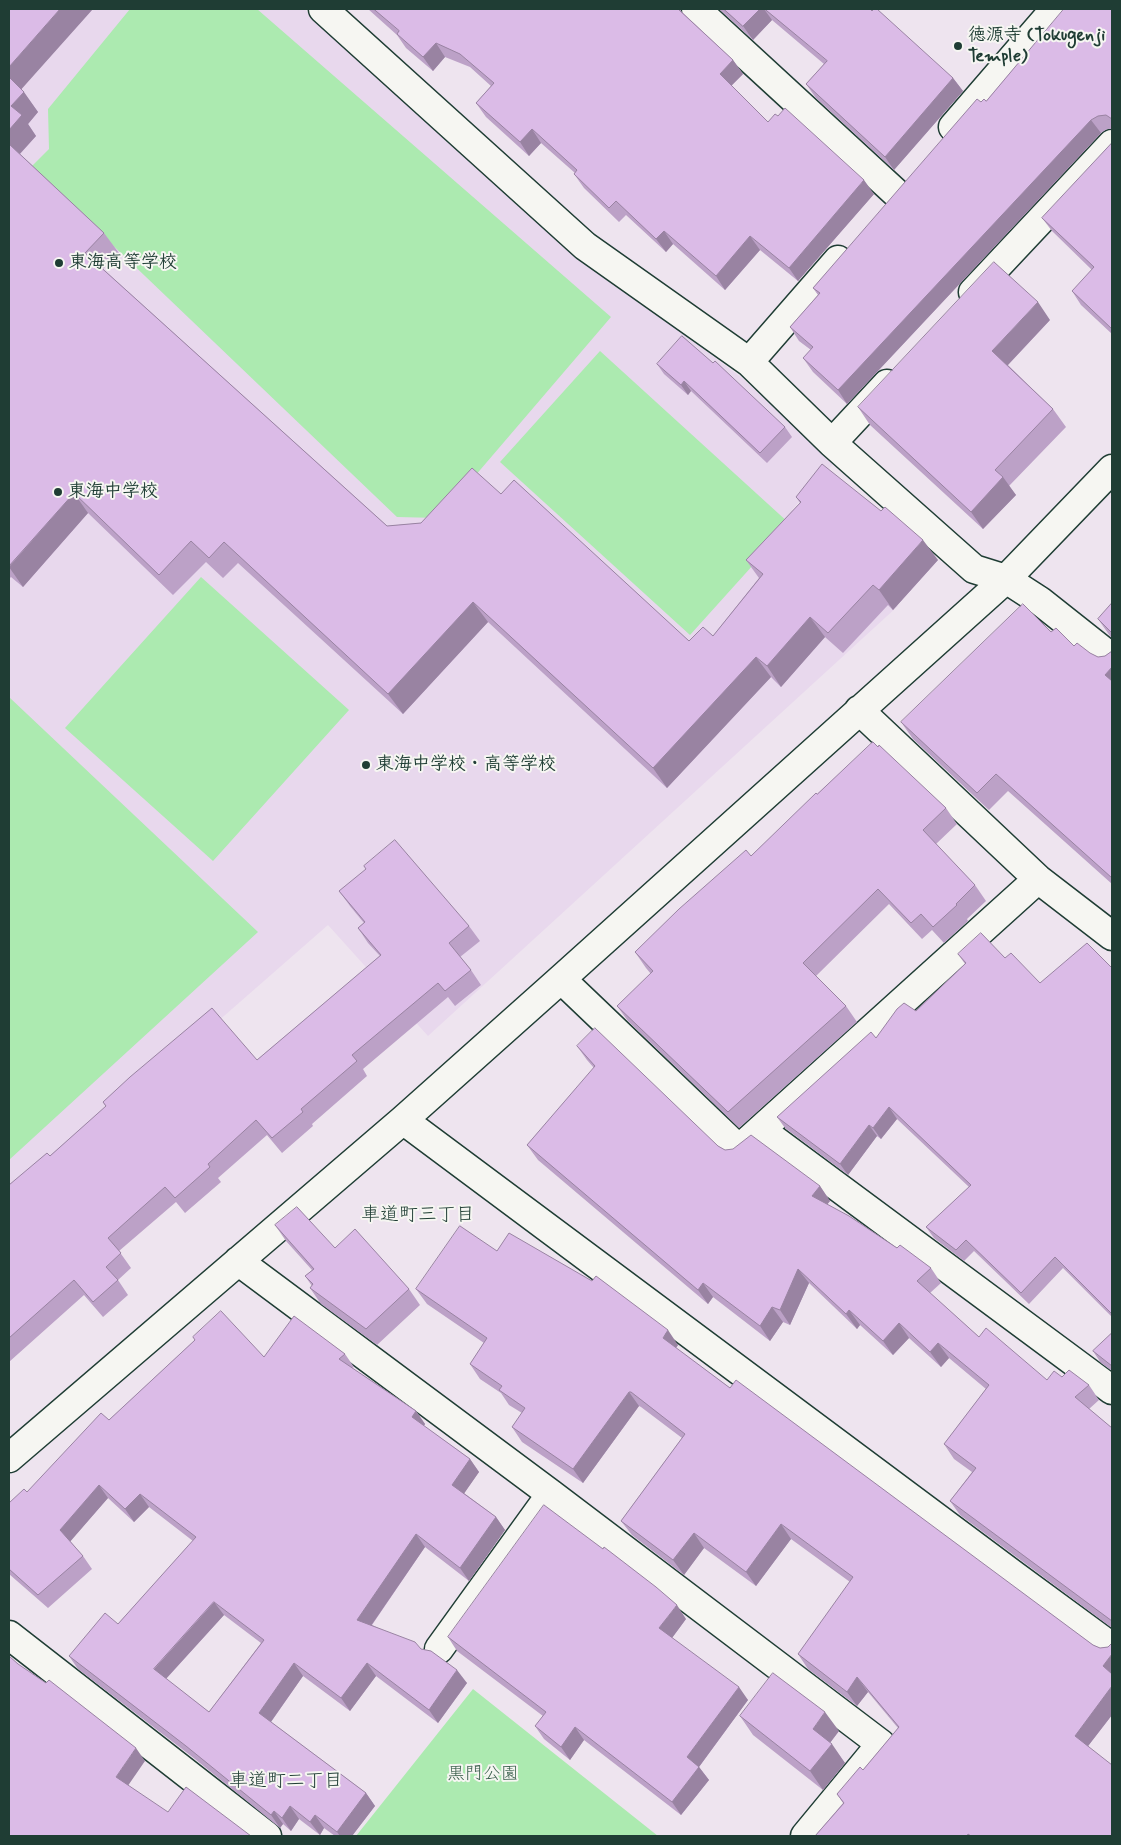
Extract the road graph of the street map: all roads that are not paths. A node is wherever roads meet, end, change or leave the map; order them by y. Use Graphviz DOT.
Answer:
graph roads {
  1 [pos="323,9"];
  2 [pos="696,9"];
  3 [pos="1055,9"];
  4 [pos="1112,144"];
  5 [pos="934,149"];
  6 [pos="915,171"];
  7 [pos="896,193"];
  8 [pos="877,215"];
  9 [pos="851,244"];
  10 [pos="955,312"];
  11 [pos="749,362"];
  12 [pos="907,363"];
  13 [pos="832,443"];
  14 [pos="1112,469"];
  15 [pos="1006,579"];
  16 [pos="1112,658"];
  17 [pos="859,710"];
  18 [pos="1038,880"];
  19 [pos="1112,936"];
  20 [pos="561,979"];
  21 [pos="403,1120"];
  22 [pos="761,1130"];
  23 [pos="238,1261"];
  24 [pos="1112,1390"];
  25 [pos="9,1458"];
  26 [pos="551,1494"];
  27 [pos="9,1635"];
  28 [pos="1112,1647"];
  29 [pos="439,1649"];
  30 [pos="267,1836"];
  31 [pos="805,1836"];
  1 -- 11 [label="street"];
  2 -- 7 [label="street"];
  3 -- 5 [label="street"];
  4 -- 10 [label="street"];
  6 -- 7 [label="street"];
  7 -- 8 [label="street"];
  9 -- 11 [label="street"];
  11 -- 13 [label="street"];
  12 -- 13 [label="street"];
  13 -- 15 [label="street"];
  14 -- 15 [label="street"];
  15 -- 16 [label="street"];
  15 -- 17 [label="street"];
  17 -- 18 [label="street"];
  17 -- 20 [label="street"];
  18 -- 19 [label="street"];
  18 -- 22 [label="street"];
  20 -- 21 [label="street"];
  20 -- 22 [label="street"];
  21 -- 23 [label="street"];
  21 -- 28 [label="street"];
  22 -- 24 [label="street"];
  23 -- 25 [label="street"];
  23 -- 26 [label="street"];
  26 -- 29 [label="street"];
  26 -- 31 [label="street"];
  27 -- 30 [label="street"];
}
